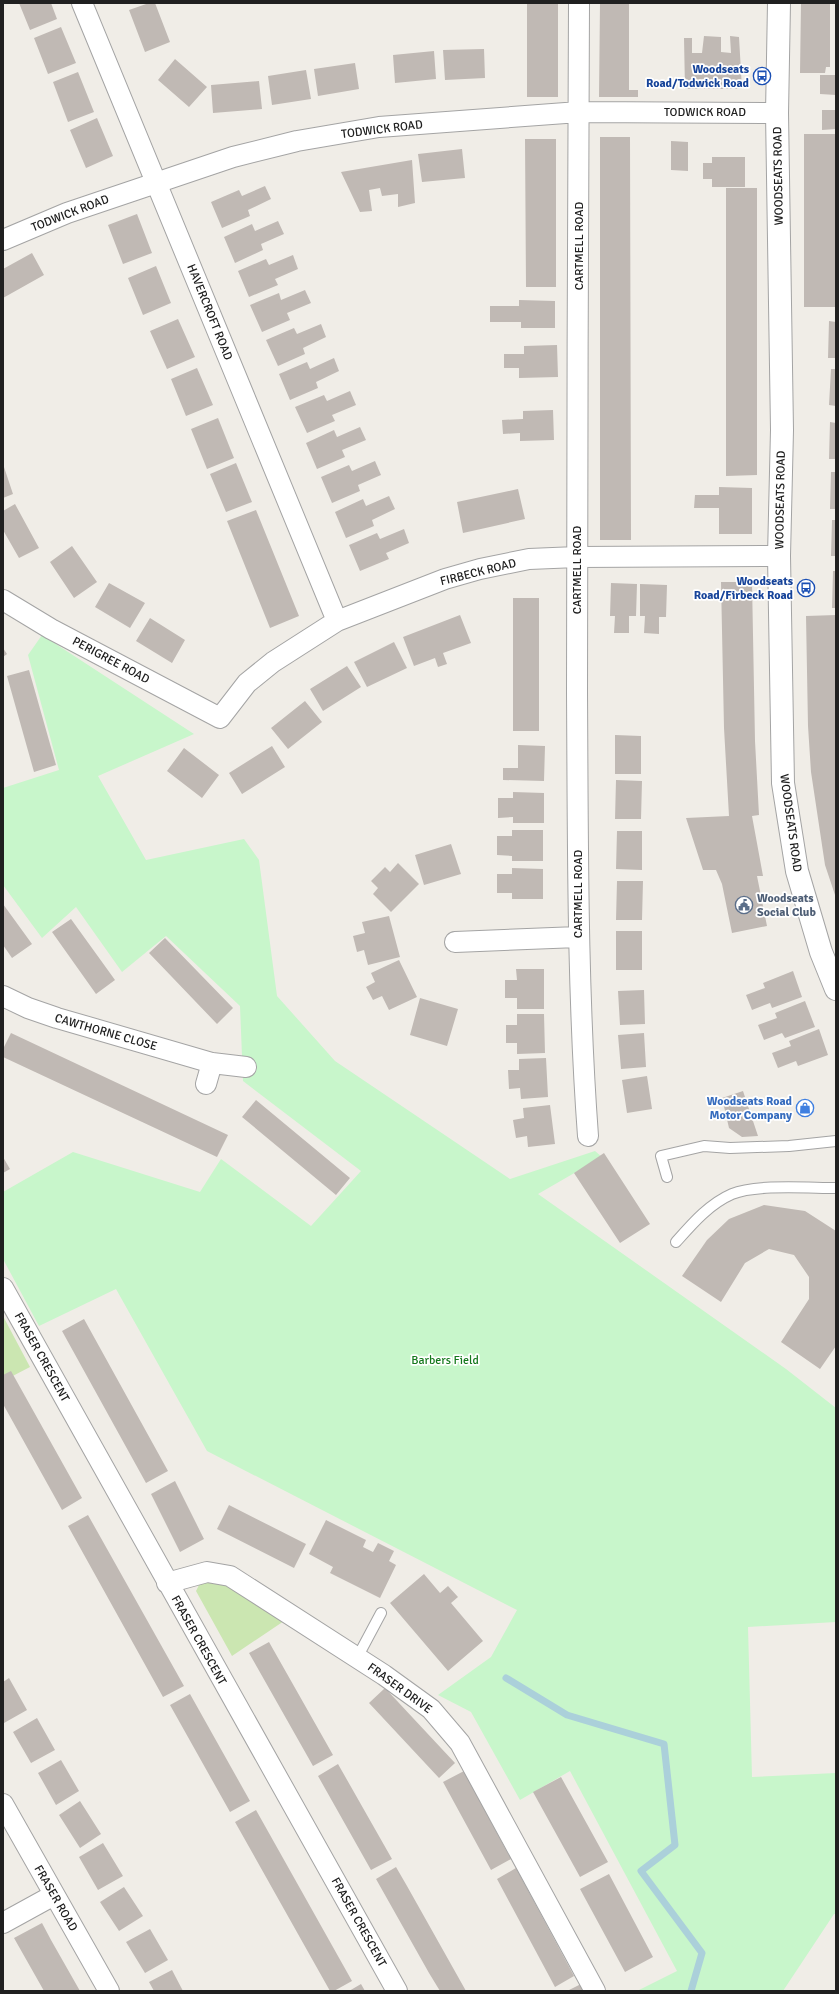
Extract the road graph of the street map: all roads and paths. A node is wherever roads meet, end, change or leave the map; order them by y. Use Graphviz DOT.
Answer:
graph roads {
  1 [pos="82,3"];
  2 [pos="579,3"];
  3 [pos="779,3"];
  4 [pos="579,112"];
  5 [pos="777,113"];
  6 [pos="158,182"];
  7 [pos="3,240"];
  8 [pos="577,556"];
  9 [pos="779,556"];
  10 [pos="3,600"];
  11 [pos="337,621"];
  12 [pos="220,718"];
  13 [pos="578,937"];
  14 [pos="455,942"];
  15 [pos="836,988"];
  16 [pos="3,996"];
  17 [pos="212,1063"];
  18 [pos="246,1067"];
  19 [pos="206,1084"];
  20 [pos="588,1136"];
  21 [pos="836,1141"];
  22 [pos="667,1177"];
  23 [pos="836,1188"];
  24 [pos="676,1242"];
  25 [pos="3,1288"];
  26 [pos="167,1583"];
  27 [pos="381,1613"];
  28 [pos="357,1658"];
  29 [pos="3,1804"];
  30 [pos="54,1895"];
  31 [pos="3,1923"];
  32 [pos="109,1991"];
  33 [pos="398,1991"];
  34 [pos="595,1991"];
  1 -- 6 [label="street, HAVERCROFT ROAD"];
  2 -- 4 [label="street, CARTMELL ROAD"];
  3 -- 5 [label="street, WOODSEATS ROAD"];
  4 -- 5 [label="street, TODWICK ROAD"];
  4 -- 6 [label="street, TODWICK ROAD"];
  4 -- 8 [label="street, CARTMELL ROAD"];
  5 -- 9 [label="street, WOODSEATS ROAD"];
  6 -- 7 [label="street, TODWICK ROAD"];
  6 -- 11 [label="street, HAVERCROFT ROAD"];
  8 -- 9 [label="street, FIRBECK ROAD"];
  8 -- 11 [label="street, FIRBECK ROAD"];
  8 -- 13 [label="street, CARTMELL ROAD"];
  9 -- 15 [label="street, WOODSEATS ROAD"];
  10 -- 12 [label="street, PERIGREE ROAD"];
  11 -- 12 [label="street, FIRBECK ROAD"];
  13 -- 14 [label="street"];
  13 -- 20 [label="street, CARTMELL ROAD"];
  16 -- 17 [label="street, CAWTHORNE CLOSE"];
  17 -- 18 [label="street, CAWTHORNE CLOSE"];
  17 -- 19 [label="street"];
  21 -- 22 [label="lane"];
  23 -- 24 [label="lane"];
  25 -- 26 [label="street, FRASER CRESCENT"];
  26 -- 28 [label="street, FRASER DRIVE"];
  26 -- 33 [label="street, FRASER CRESCENT"];
  27 -- 28 [label="lane"];
  28 -- 34 [label="street, FRASER DRIVE"];
  29 -- 30 [label="street, FRASER ROAD"];
  30 -- 31 [label="street"];
  30 -- 32 [label="street, FRASER ROAD"];
}
